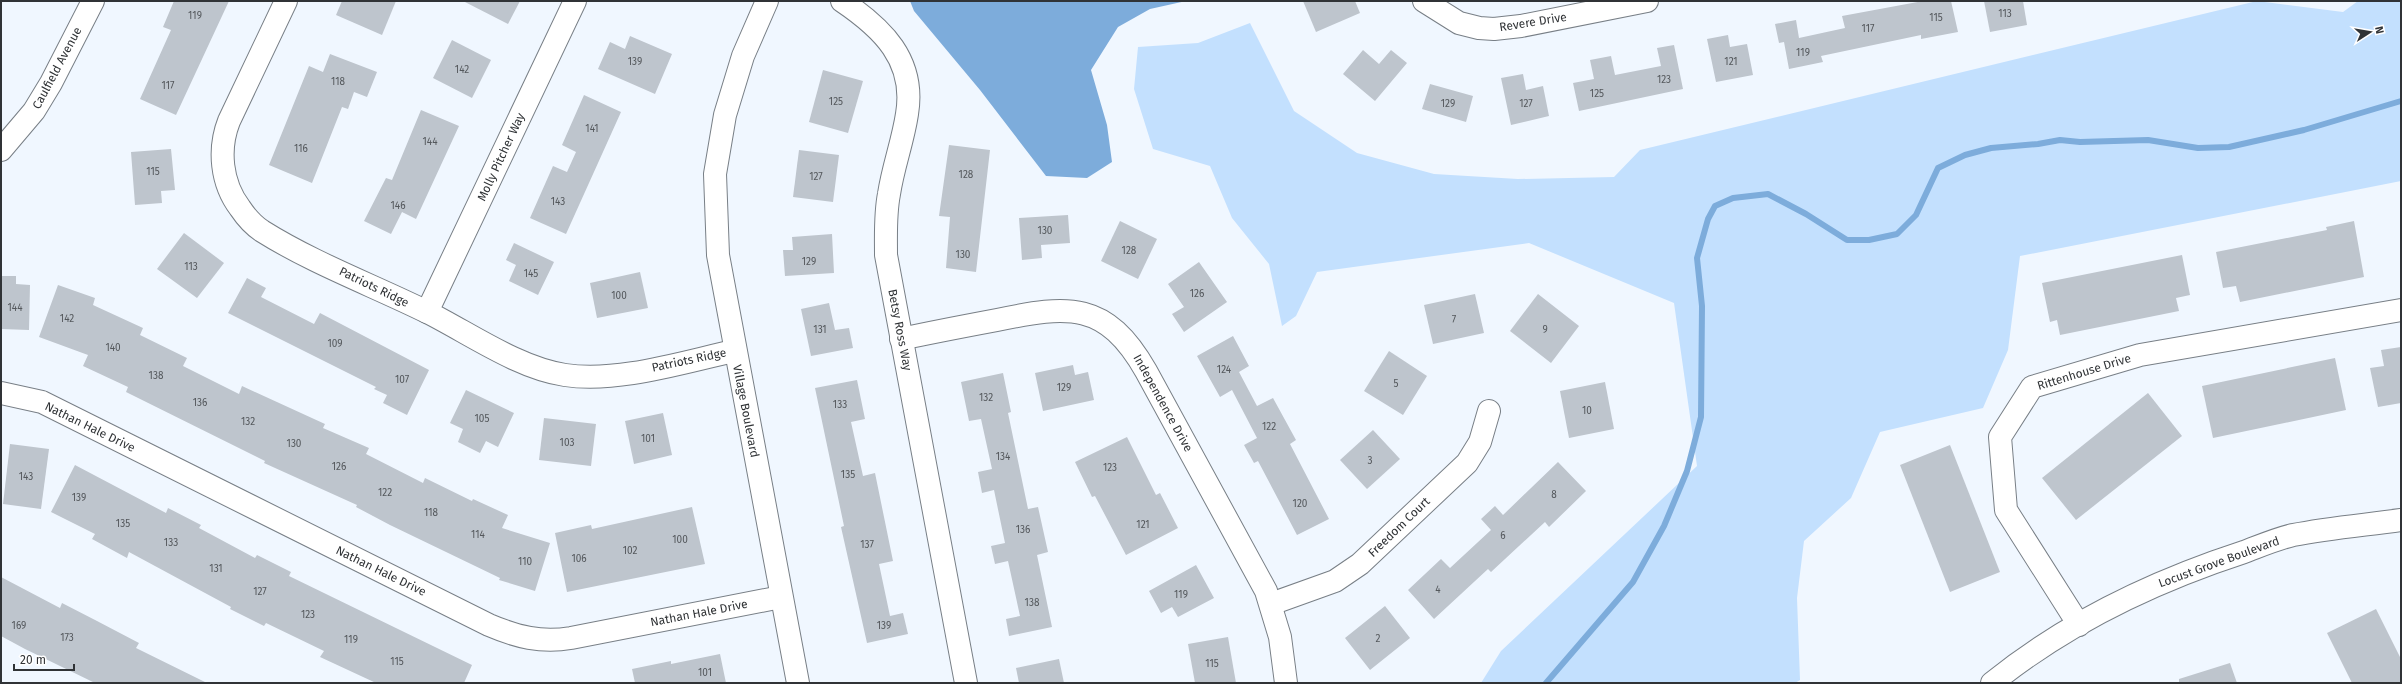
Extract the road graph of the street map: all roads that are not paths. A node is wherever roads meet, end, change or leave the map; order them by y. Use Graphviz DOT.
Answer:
graph roads {
  1 [pos="92,1"];
  2 [pos="286,1"];
  3 [pos="575,1"];
  4 [pos="767,1"];
  5 [pos="842,1"];
  6 [pos="1424,1"];
  7 [pos="1648,1"];
  8 [pos="1,150"];
  9 [pos="2401,310"];
  10 [pos="427,312"];
  11 [pos="901,339"];
  12 [pos="734,351"];
  13 [pos="1,393"];
  14 [pos="1489,411"];
  15 [pos="2401,520"];
  16 [pos="782,597"];
  17 [pos="1271,604"];
  18 [pos="2079,625"];
  19 [pos="798,683"];
  20 [pos="966,683"];
  21 [pos="1286,683"];
  22 [pos="1992,683"];
  1 -- 8 [label="street, Caulfield Avenue"];
  2 -- 10 [label="street, Patriots Ridge"];
  3 -- 10 [label="street, Molly Pitcher Way"];
  4 -- 12 [label="street, Village Boulevard"];
  5 -- 11 [label="street, Betsy Ross Way"];
  6 -- 7 [label="street, Revere Drive"];
  9 -- 18 [label="street, Rittenhouse Drive"];
  10 -- 12 [label="street, Patriots Ridge"];
  11 -- 17 [label="street, Independence Drive"];
  11 -- 20 [label="street, Betsy Ross Way"];
  12 -- 16 [label="street, Village Boulevard"];
  13 -- 16 [label="street, Nathan Hale Drive"];
  14 -- 17 [label="street, Freedom Court"];
  15 -- 18 [label="street, Locust Grove Boulevard"];
  16 -- 19 [label="street, Village Boulevard"];
  17 -- 21 [label="street, Independence Drive"];
  18 -- 22 [label="street, Locust Grove Boulevard"];
}
